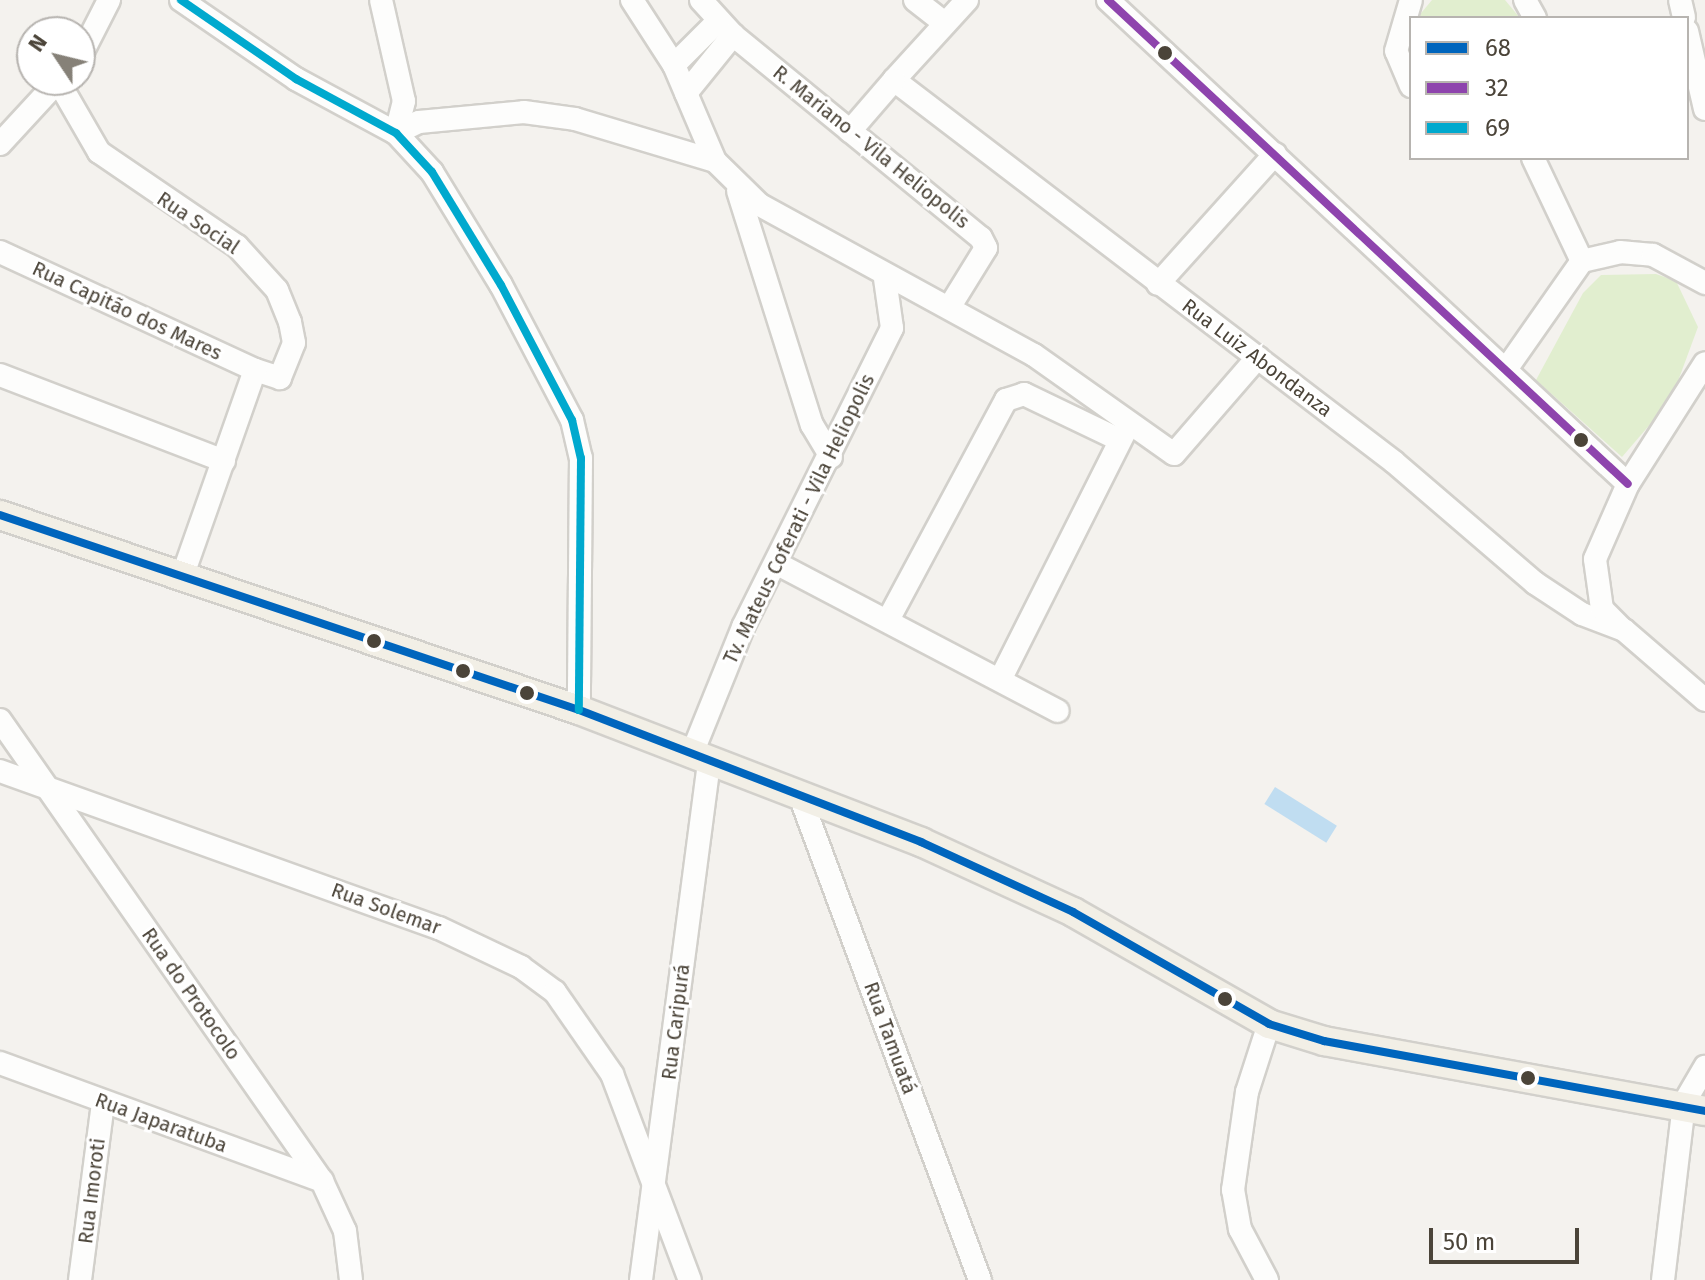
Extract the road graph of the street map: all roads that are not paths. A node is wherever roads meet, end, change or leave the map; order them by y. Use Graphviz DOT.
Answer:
graph roads {
  1 [pos="109,0"];
  2 [pos="181,0"];
  3 [pos="381,0"];
  4 [pos="632,0"];
  5 [pos="701,0"];
  6 [pos="915,0"];
  7 [pos="967,0"];
  8 [pos="1108,0"];
  9 [pos="1411,0"];
  10 [pos="944,23"];
  11 [pos="96,26"];
  12 [pos="726,28"];
  13 [pos="1689,35"];
  14 [pos="1700,55"];
  15 [pos="674,65"];
  16 [pos="894,80"];
  17 [pos="1409,81"];
  18 [pos="686,93"];
  19 [pos="44,96"];
  20 [pos="67,96"];
  21 [pos="1705,109"];
  22 [pos="850,131"];
  23 [pos="396,133"];
  24 [pos="0,144"];
  25 [pos="1275,154"];
  26 [pos="1534,160"];
  27 [pos="715,161"];
  28 [pos="738,191"];
  29 [pos="0,252"];
  30 [pos="1582,261"];
  31 [pos="885,279"];
  32 [pos="1705,283"];
  33 [pos="1158,284"];
  34 [pos="949,308"];
  35 [pos="1258,357"];
  36 [pos="1705,363"];
  37 [pos="1507,368"];
  38 [pos="255,370"];
  39 [pos="0,375"];
  40 [pos="1700,391"];
  41 [pos="1125,432"];
  42 [pos="831,457"];
  43 [pos="224,461"];
  44 [pos="1628,484"];
  45 [pos="0,515"];
  46 [pos="776,563"];
  47 [pos="182,577"];
  48 [pos="888,620"];
  49 [pos="1624,630"];
  50 [pos="1001,678"];
  51 [pos="1705,700"];
  52 [pos="579,710"];
  53 [pos="1058,711"];
  54 [pos="0,720"];
  55 [pos="700,760"];
  56 [pos="0,771"];
  57 [pos="47,788"];
  58 [pos="800,796"];
  59 [pos="1269,1024"];
  60 [pos="5,1067"];
  61 [pos="1705,1067"];
  62 [pos="103,1102"];
  63 [pos="1695,1107"];
  64 [pos="322,1181"];
  65 [pos="654,1187"];
  66 [pos="977,1277"];
  67 [pos="80,1280"];
  68 [pos="351,1280"];
  69 [pos="641,1280"];
  70 [pos="690,1280"];
  71 [pos="1267,1280"];
  72 [pos="1663,1280"];
  1 -- 11 [label="street"];
  2 -- 23 [label="street"];
  3 -- 23 [label="street"];
  4 -- 15 [label="street"];
  5 -- 12 [label="street, R. Mariano - Vila Heliopolis"];
  6 -- 10 [label="street"];
  7 -- 10 [label="street"];
  8 -- 25 [label="street"];
  9 -- 17 [label="street"];
  10 -- 16 [label="street"];
  12 -- 15 [label="street"];
  12 -- 18 [label="street"];
  12 -- 22 [label="street, R. Mariano - Vila Heliopolis"];
  13 -- 14 [label="street"];
  14 -- 21 [label="street"];
  15 -- 18 [label="street"];
  16 -- 22 [label="street"];
  16 -- 33 [label="street, Rua Luiz Abondanza"];
  18 -- 27 [label="street"];
  19 -- 24 [label="street"];
  20 -- 38 [label="street, Rua Social"];
  22 -- 34 [label="street, R. Mariano - Vila Heliopolis"];
  23 -- 27 [label="street"];
  23 -- 52 [label="street"];
  25 -- 33 [label="street"];
  25 -- 37 [label="street"];
  26 -- 30 [label="street"];
  27 -- 28 [label="street"];
  28 -- 31 [label="street"];
  28 -- 42 [label="street"];
  29 -- 38 [label="street, Rua Capitão dos Mares"];
  30 -- 32 [label="street"];
  30 -- 37 [label="street"];
  31 -- 34 [label="street"];
  31 -- 42 [label="street, Tv. Mateus Coferati - Vila Heliopolis"];
  33 -- 35 [label="street, Rua Luiz Abondanza"];
  34 -- 41 [label="street"];
  35 -- 41 [label="street"];
  35 -- 49 [label="street, Rua Luiz Abondanza"];
  36 -- 40 [label="street"];
  37 -- 44 [label="street"];
  38 -- 43 [label="street"];
  39 -- 43 [label="street"];
  40 -- 44 [label="street"];
  41 -- 48 [label="street"];
  41 -- 50 [label="street"];
  42 -- 46 [label="street, Tv. Mateus Coferati - Vila Heliopolis"];
  43 -- 47 [label="street"];
  44 -- 49 [label="street"];
  45 -- 47 [label="main road"];
  46 -- 48 [label="street"];
  46 -- 55 [label="street, Tv. Mateus Coferati - Vila Heliopolis"];
  47 -- 52 [label="main road"];
  48 -- 50 [label="street"];
  49 -- 51 [label="street, Rua Luiz Abondanza"];
  50 -- 53 [label="street"];
  52 -- 55 [label="main road"];
  54 -- 57 [label="street, Rua do Protocolo"];
  55 -- 58 [label="main road"];
  55 -- 65 [label="street, Rua Caripurá"];
  56 -- 57 [label="street, Rua Solemar"];
  57 -- 64 [label="street, Rua do Protocolo"];
  57 -- 65 [label="street, Rua Solemar"];
  58 -- 59 [label="main road"];
  58 -- 66 [label="street, Rua Tamuatá"];
  59 -- 63 [label="main road"];
  59 -- 71 [label="street"];
  60 -- 62 [label="street, Rua Japaratuba"];
  61 -- 63 [label="street"];
  62 -- 64 [label="street, Rua Japaratuba"];
  62 -- 67 [label="street, Rua Imoroti"];
  63 -- 72 [label="street"];
  64 -- 68 [label="street, Rua do Protocolo"];
  65 -- 69 [label="street, Rua Caripurá"];
  65 -- 70 [label="street, Rua Solemar"];
}
